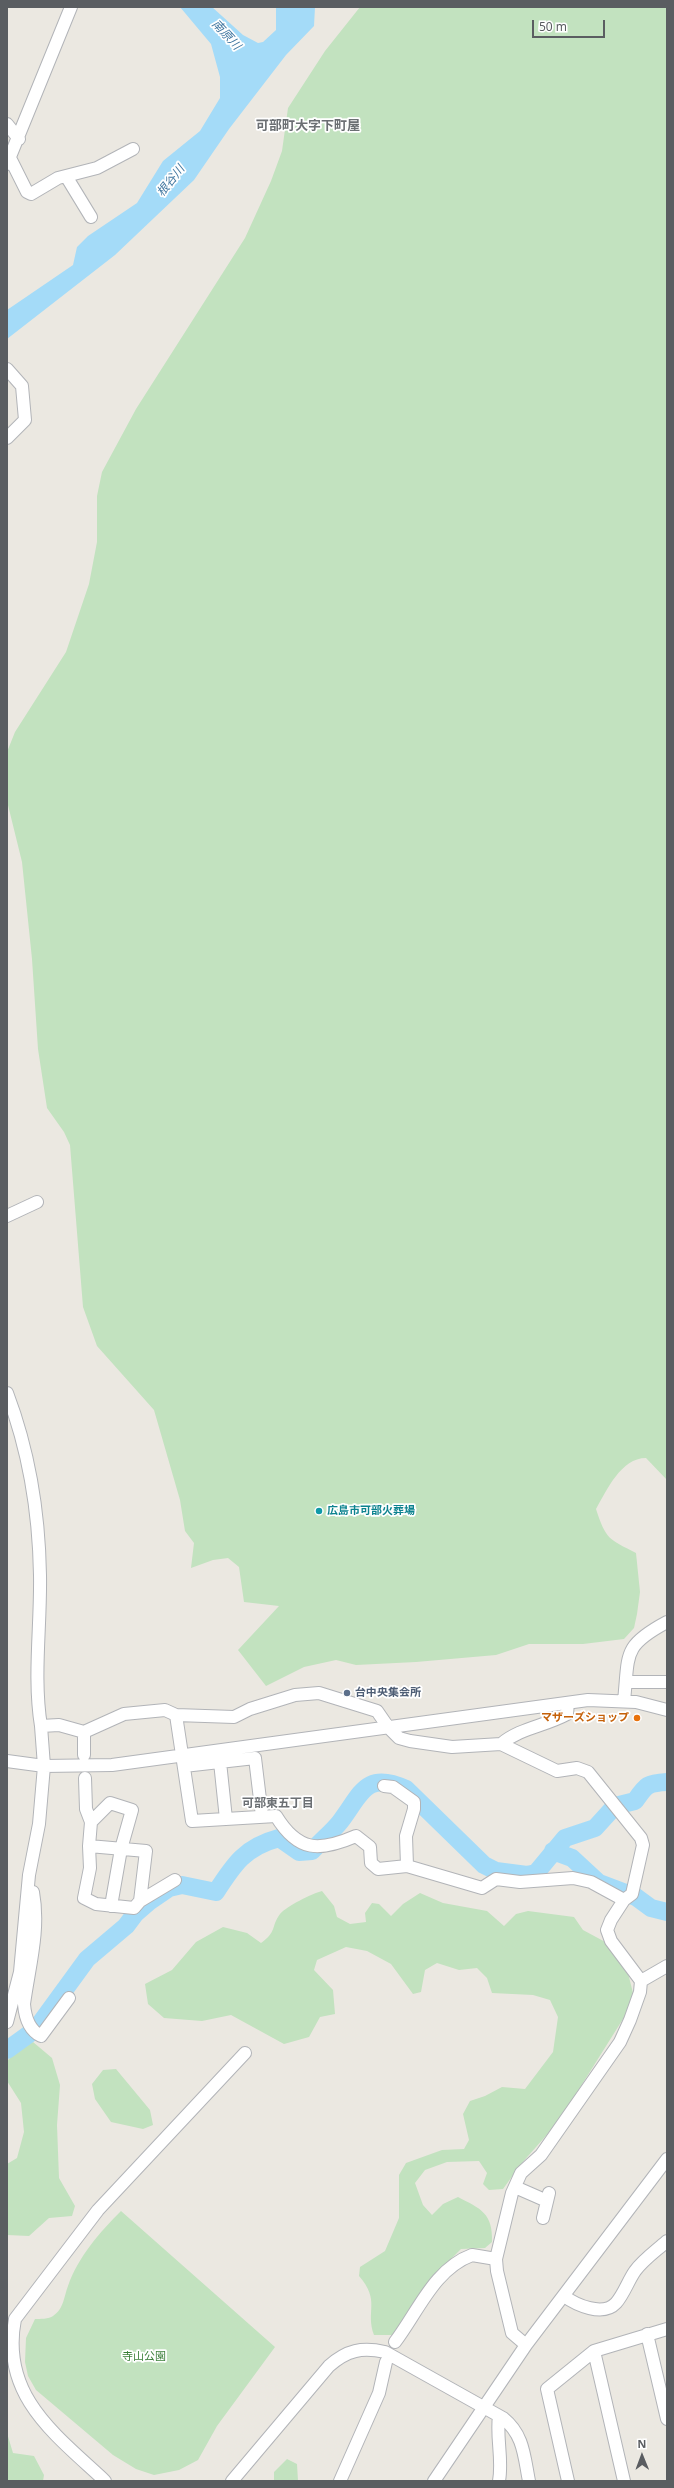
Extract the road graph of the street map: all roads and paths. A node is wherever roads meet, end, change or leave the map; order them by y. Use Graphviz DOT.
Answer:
graph roads {
  1 [pos="71,7"];
  2 [pos="7,124"];
  3 [pos="19,139"];
  4 [pos="133,149"];
  5 [pos="8,161"];
  6 [pos="66,176"];
  7 [pos="91,217"];
  8 [pos="7,369"];
  9 [pos="7,438"];
  10 [pos="37,1202"];
  11 [pos="7,1216"];
  12 [pos="7,1393"];
  13 [pos="667,1622"];
  14 [pos="626,1682"];
  15 [pos="667,1682"];
  16 [pos="624,1701"];
  17 [pos="568,1703"];
  18 [pos="667,1710"];
  19 [pos="176,1715"];
  20 [pos="40,1726"];
  21 [pos="388,1727"];
  22 [pos="84,1732"];
  23 [pos="501,1744"];
  24 [pos="84,1755"];
  25 [pos="7,1761"];
  26 [pos="184,1761"];
  27 [pos="220,1762"];
  28 [pos="44,1766"];
  29 [pos="85,1778"];
  30 [pos="384,1786"];
  31 [pos="262,1816"];
  32 [pos="226,1819"];
  33 [pos="92,1822"];
  34 [pos="89,1846"];
  35 [pos="121,1849"];
  36 [pos="407,1866"];
  37 [pos="29,1875"];
  38 [pos="176,1880"];
  39 [pos="628,1898"];
  40 [pos="140,1901"];
  41 [pos="111,1906"];
  42 [pos="667,1966"];
  43 [pos="640,1980"];
  44 [pos="69,1998"];
  45 [pos="7,2022"];
  46 [pos="246,2053"];
  47 [pos="667,2159"];
  48 [pos="515,2188"];
  49 [pos="543,2218"];
  50 [pos="667,2241"];
  51 [pos="496,2259"];
  52 [pos="564,2296"];
  53 [pos="667,2329"];
  54 [pos="647,2334"];
  55 [pos="395,2342"];
  56 [pos="526,2344"];
  57 [pos="594,2351"];
  58 [pos="386,2362"];
  59 [pos="482,2407"];
  60 [pos="499,2416"];
  61 [pos="667,2419"];
  62 [pos="105,2481"];
  63 [pos="232,2481"];
  64 [pos="340,2481"];
  65 [pos="434,2481"];
  66 [pos="499,2481"];
  67 [pos="529,2481"];
  68 [pos="568,2481"];
  69 [pos="624,2481"];
  1 -- 3 [label="street"];
  2 -- 3 [label="street"];
  3 -- 5 [label="street"];
  4 -- 6 [label="street"];
  5 -- 6 [label="street"];
  6 -- 7 [label="street"];
  8 -- 9 [label="street"];
  10 -- 11 [label="street"];
  12 -- 20 [label="street"];
  13 -- 14 [label="street"];
  14 -- 15 [label="street"];
  14 -- 16 [label="street"];
  16 -- 17 [label="street"];
  16 -- 18 [label="street"];
  17 -- 21 [label="street"];
  17 -- 23 [label="street"];
  19 -- 21 [label="street"];
  19 -- 22 [label="street"];
  19 -- 26 [label="street"];
  20 -- 22 [label="street"];
  20 -- 28 [label="street"];
  21 -- 23 [label="street"];
  21 -- 26 [label="street"];
  22 -- 24 [label="street"];
  23 -- 39 [label="street"];
  25 -- 28 [label="street"];
  26 -- 27 [label="street"];
  26 -- 28 [label="street"];
  26 -- 32 [label="street"];
  27 -- 31 [label="street"];
  27 -- 32 [label="street"];
  28 -- 37 [label="street"];
  29 -- 33 [label="street"];
  30 -- 36 [label="street"];
  31 -- 32 [label="street"];
  31 -- 36 [label="street"];
  33 -- 34 [label="street"];
  33 -- 35 [label="street"];
  34 -- 35 [label="street"];
  34 -- 41 [label="street"];
  35 -- 40 [label="street"];
  35 -- 41 [label="street"];
  36 -- 39 [label="street"];
  37 -- 44 [label="street"];
  37 -- 45 [label="street"];
  38 -- 40 [label="street"];
  39 -- 43 [label="street"];
  40 -- 41 [label="street"];
  42 -- 43 [label="street"];
  43 -- 48 [label="street"];
  46 -- 62 [label="street"];
  47 -- 52 [label="street"];
  48 -- 49 [label="street"];
  48 -- 51 [label="street"];
  50 -- 52 [label="street"];
  51 -- 55 [label="street"];
  51 -- 56 [label="street"];
  52 -- 56 [label="street"];
  53 -- 54 [label="street"];
  54 -- 57 [label="street"];
  54 -- 61 [label="street"];
  56 -- 59 [label="street"];
  57 -- 68 [label="street"];
  57 -- 69 [label="street"];
  58 -- 64 [label="street"];
  59 -- 60 [label="street"];
  59 -- 63 [label="street"];
  59 -- 65 [label="street"];
  60 -- 66 [label="street"];
  60 -- 67 [label="street"];
}
